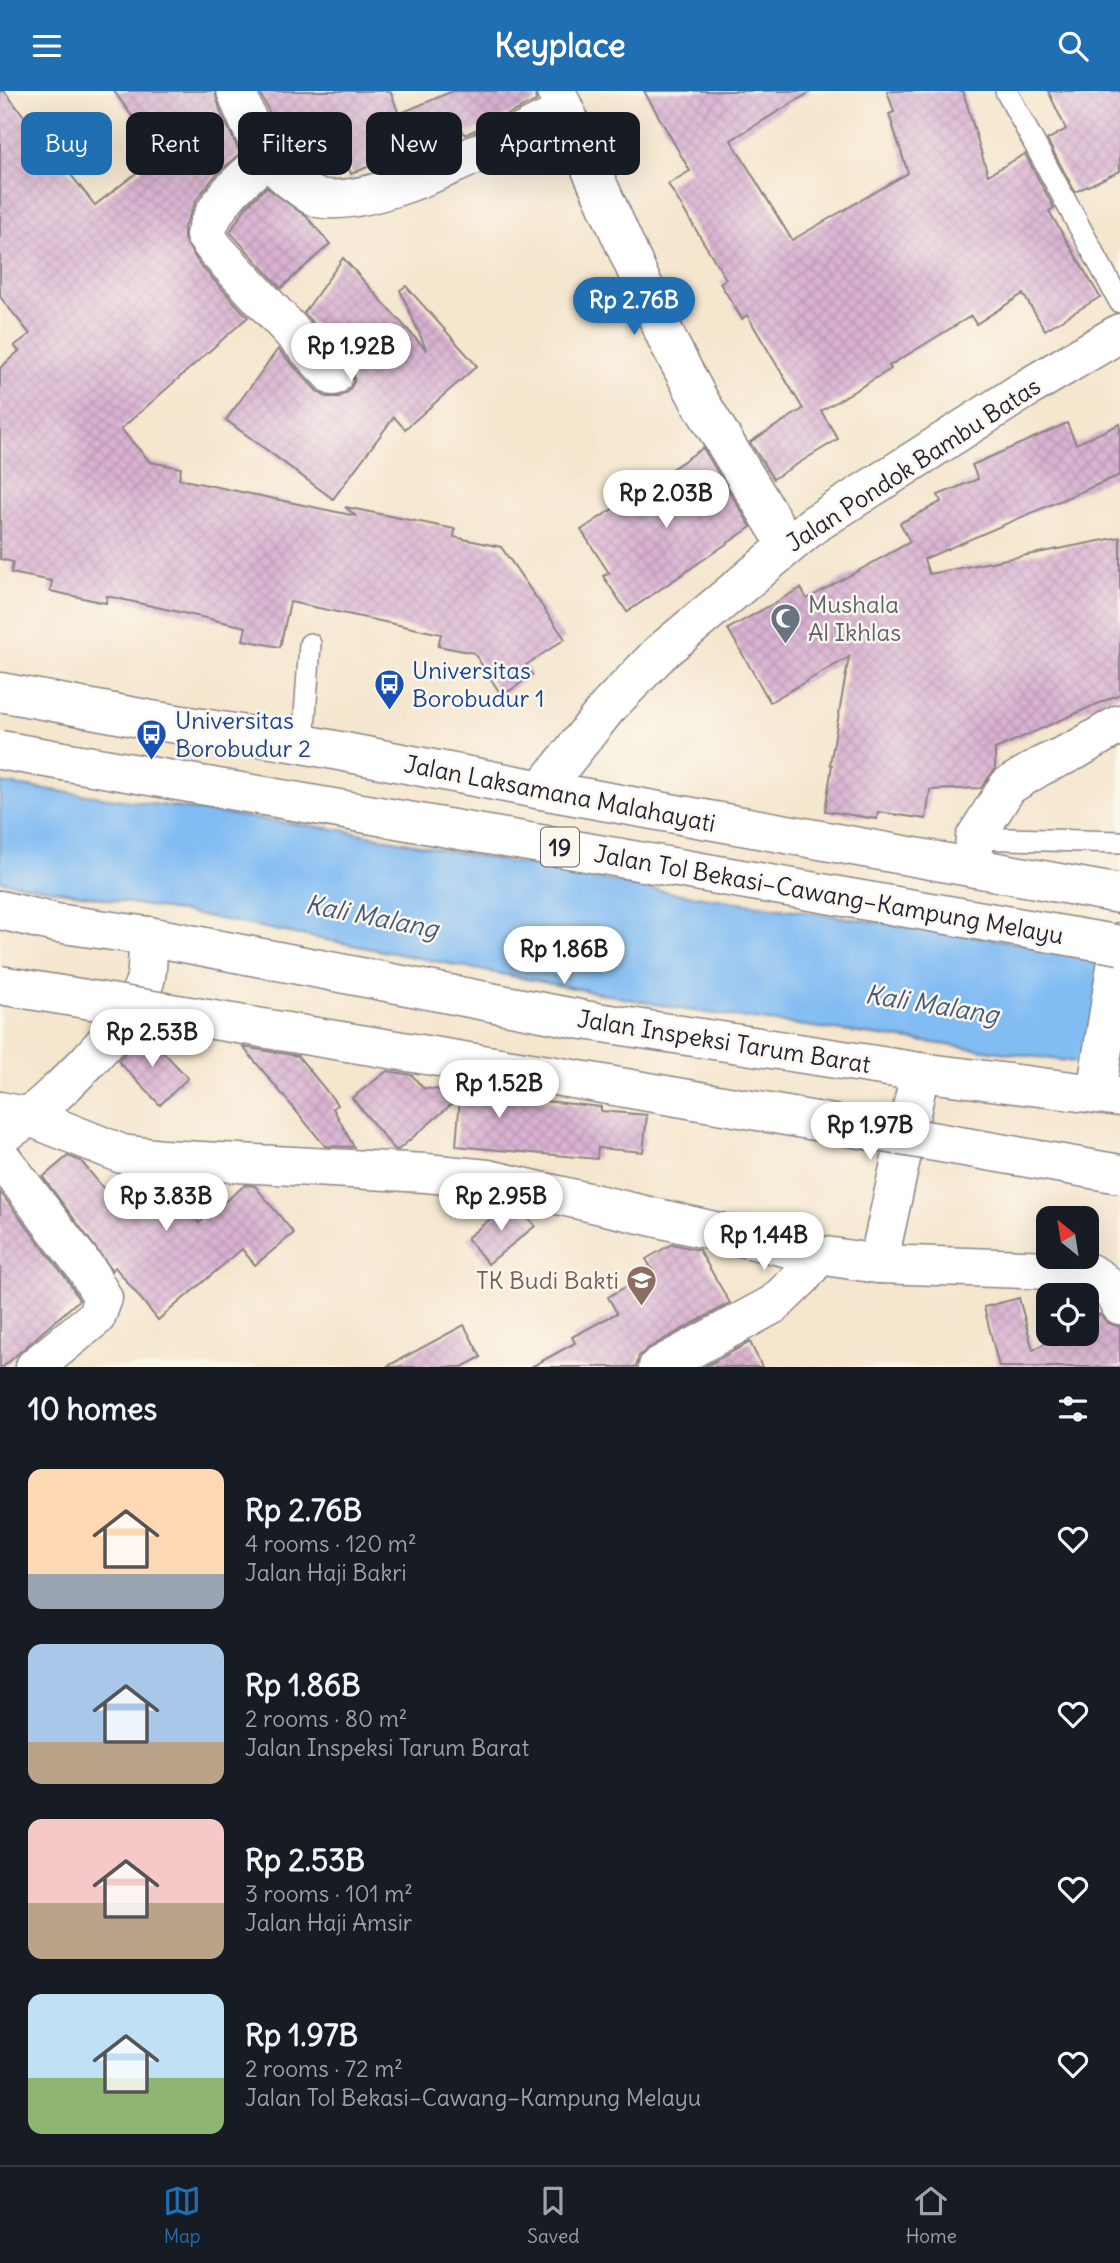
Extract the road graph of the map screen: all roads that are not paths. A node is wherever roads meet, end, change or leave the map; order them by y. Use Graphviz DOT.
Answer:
graph roads {
  1 [pos="236,91"];
  2 [pos="1006,91"];
  3 [pos="560,101"];
  4 [pos="246,112"];
  5 [pos="248,175"];
  6 [pos="285,175"];
  7 [pos="1120,302"];
  8 [pos="1120,333"];
  9 [pos="333,376"];
  10 [pos="787,545"];
  11 [pos="310,644"];
  12 [pos="0,692"];
  13 [pos="1120,724"];
  14 [pos="303,744"];
  15 [pos="0,750"];
  16 [pos="542,790"];
  17 [pos="1120,842"];
  18 [pos="974,853"];
  19 [pos="1120,894"];
  20 [pos="0,910"];
  21 [pos="148,936"];
  22 [pos="1120,943"];
  23 [pos="0,985"];
  24 [pos="920,1072"];
  25 [pos="1105,1087"];
  26 [pos="10,1121"];
  27 [pos="0,1156"];
  28 [pos="1120,1174"];
  29 [pos="819,1255"];
  30 [pos="878,1264"];
  31 [pos="1120,1305"];
  32 [pos="34,1367"];
  33 [pos="658,1367"];
  1 -- 4 [label="main road"];
  2 -- 7 [label="lane"];
  3 -- 6 [label="main road"];
  3 -- 10 [label="main road"];
  5 -- 9 [label="main road"];
  8 -- 10 [label="main road, Jalan Pondok Bambu Batas"];
  10 -- 16 [label="main road, Jalan Pondok Bambu Batas"];
  11 -- 14 [label="lane"];
  12 -- 14 [label="main road, Jalan Laksamana Malahayati"];
  13 -- 18 [label="main road"];
  14 -- 16 [label="main road, Jalan Laksamana Malahayati"];
  15 -- 22 [label="main road, Jalan Tol Bekasi–Cawang–Kampung Melayu / 19, bridge"];
  16 -- 18 [label="main road, Jalan Laksamana Malahayati"];
  17 -- 18 [label="lane"];
  18 -- 19 [label="main road, Jalan Laksamana Malahayati"];
  20 -- 21 [label="main road, Jalan Inspeksi Tarum Barat"];
  21 -- 24 [label="main road, Jalan Inspeksi Tarum Barat"];
  21 -- 26 [label="main road"];
  22 -- 25 [label="main road"];
  23 -- 28 [label="main road, bridge"];
  24 -- 25 [label="main road, Jalan Inspeksi Tarum Barat"];
  24 -- 30 [label="main road"];
  26 -- 29 [label="main road"];
  27 -- 32 [label="main road"];
  29 -- 30 [label="main road"];
  29 -- 33 [label="main road"];
  30 -- 31 [label="main road"];
}
